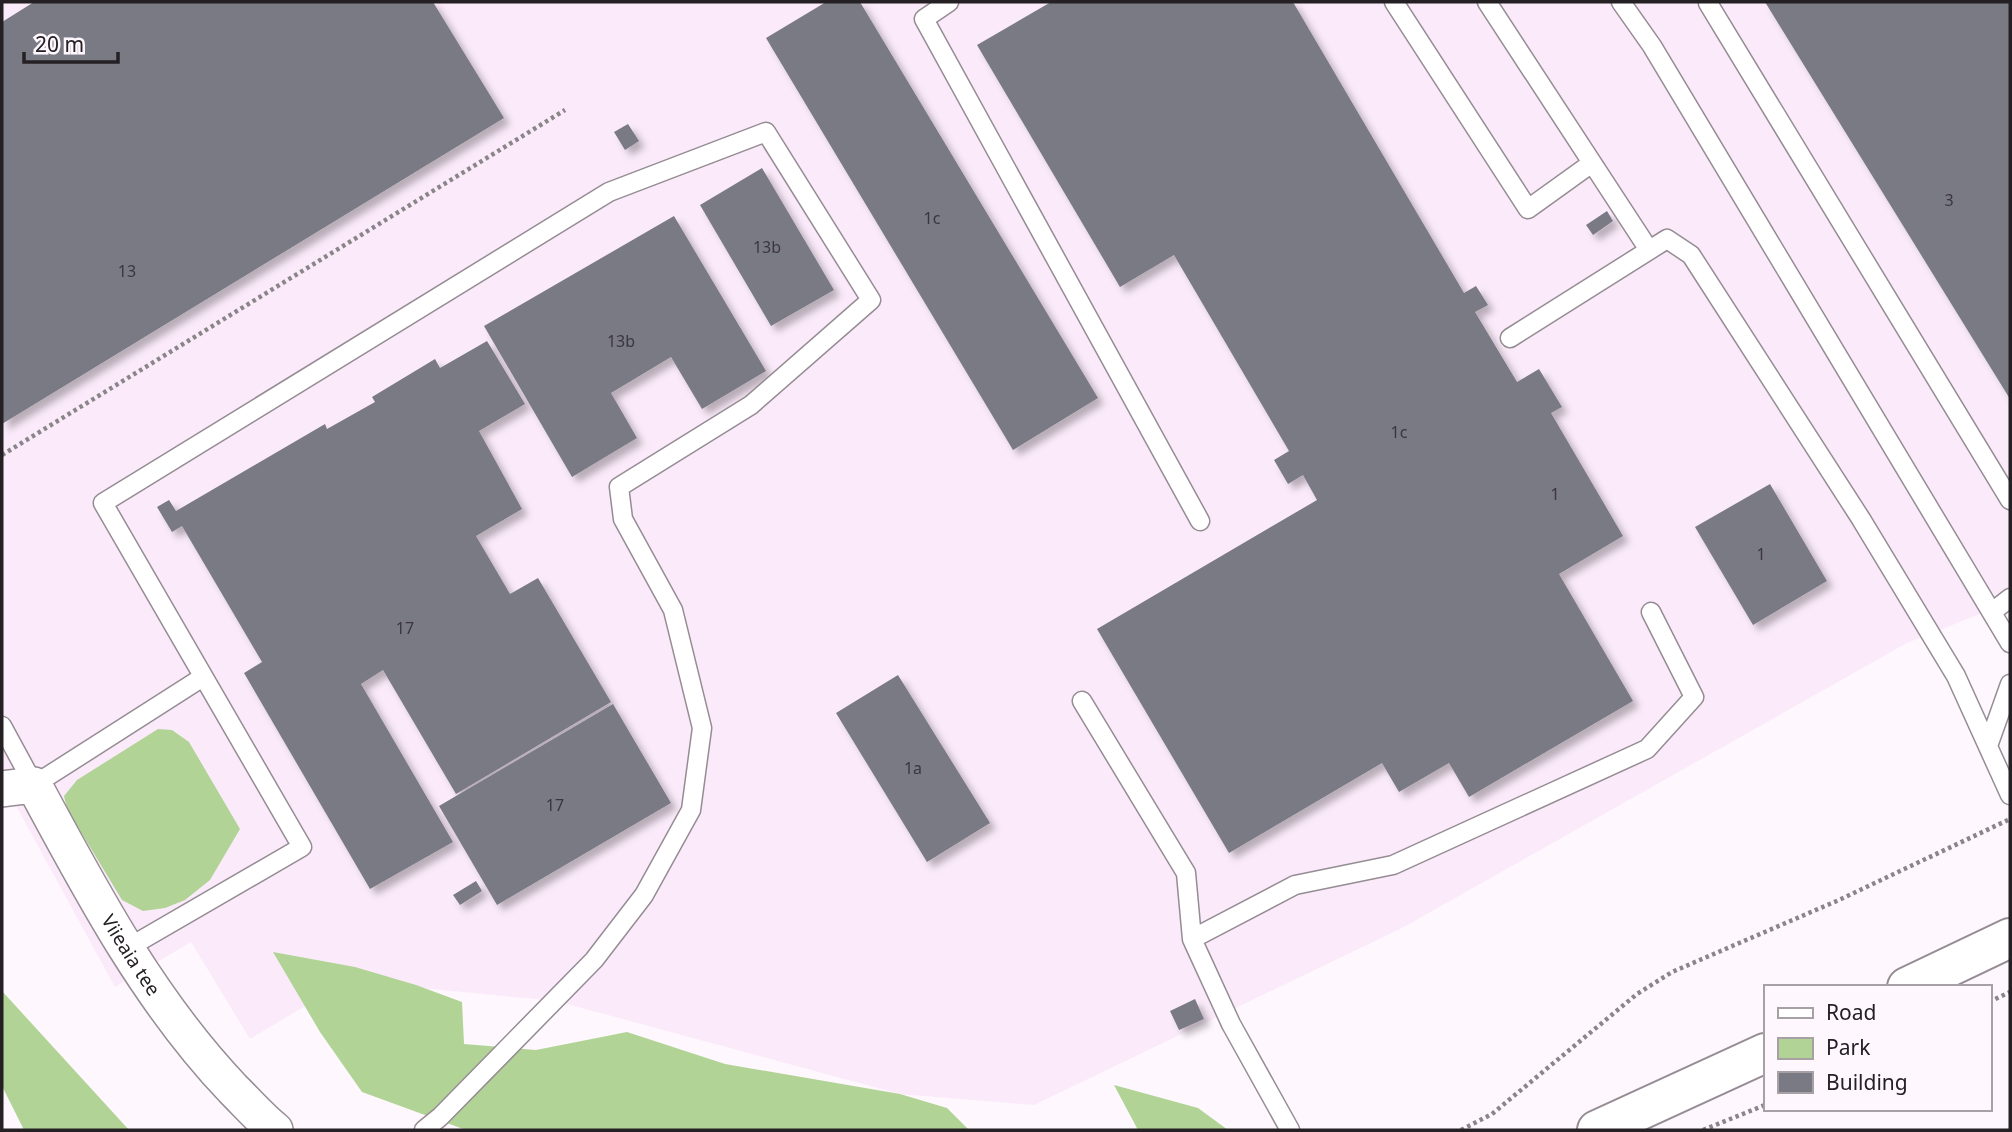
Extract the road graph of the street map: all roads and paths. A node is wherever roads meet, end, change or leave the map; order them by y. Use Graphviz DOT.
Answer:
graph roads {
  1 [pos="949,2"];
  2 [pos="1394,2"];
  3 [pos="1488,2"];
  4 [pos="1621,2"];
  5 [pos="1710,2"];
  6 [pos="565,110"];
  7 [pos="1592,163"];
  8 [pos="1649,250"];
  9 [pos="1510,338"];
  10 [pos="2,455"];
  11 [pos="2010,500"];
  12 [pos="1200,521"];
  13 [pos="2010,598"];
  14 [pos="1651,612"];
  15 [pos="1992,612"];
  16 [pos="2010,643"];
  17 [pos="203,677"];
  18 [pos="2010,684"];
  19 [pos="1082,701"];
  20 [pos="2,726"];
  21 [pos="1989,746"];
  22 [pos="18,787"];
  23 [pos="2010,795"];
  24 [pos="2010,819"];
  25 [pos="2010,938"];
  26 [pos="1192,939"];
  27 [pos="126,950"];
  28 [pos="1911,985"];
  29 [pos="2010,992"];
  30 [pos="1991,1001"];
  31 [pos="1764,1053"];
  32 [pos="1764,1105"];
  33 [pos="275,1130"];
  34 [pos="424,1130"];
  35 [pos="1290,1130"];
  36 [pos="1463,1130"];
  37 [pos="1597,1130"];
  38 [pos="1703,1130"];
  1 -- 12 [label="lane"];
  2 -- 7 [label="lane"];
  3 -- 7 [label="lane"];
  4 -- 15 [label="lane"];
  5 -- 11 [label="lane"];
  6 -- 10 [label="path"];
  7 -- 8 [label="lane"];
  8 -- 9 [label="lane"];
  8 -- 21 [label="lane"];
  13 -- 15 [label="lane"];
  14 -- 26 [label="lane"];
  15 -- 16 [label="lane"];
  17 -- 22 [label="lane"];
  17 -- 27 [label="lane"];
  17 -- 34 [label="lane"];
  18 -- 21 [label="lane"];
  19 -- 26 [label="lane"];
  20 -- 22 [label="lane"];
  21 -- 23 [label="lane"];
  22 -- 27 [label="street, Viieaia tee"];
  24 -- 36 [label="path"];
  25 -- 28 [label="main road"];
  26 -- 35 [label="lane"];
  27 -- 33 [label="street, Viieaia tee"];
  29 -- 30 [label="path"];
  31 -- 37 [label="main road"];
  32 -- 38 [label="path"];
}
